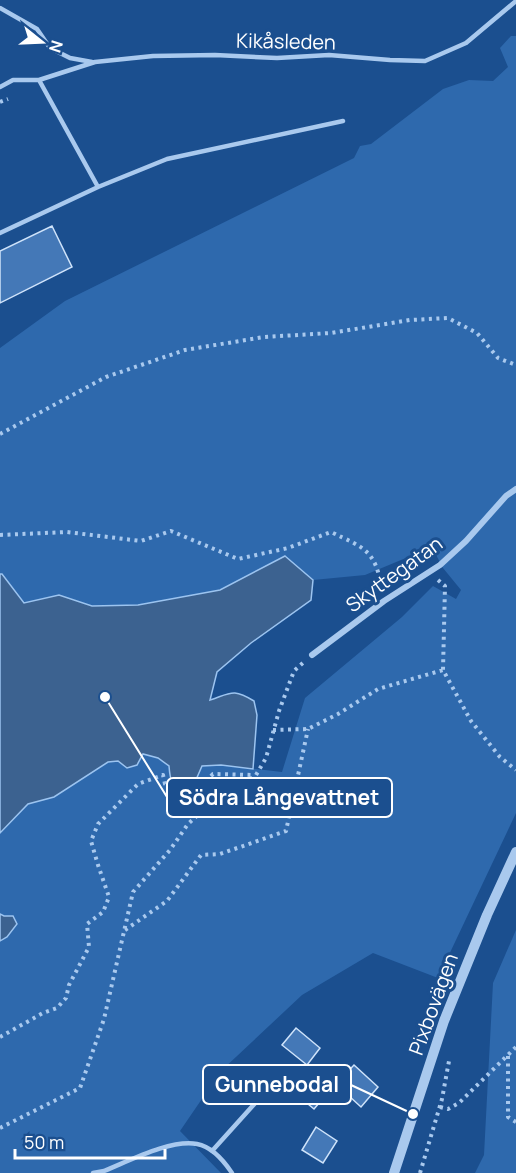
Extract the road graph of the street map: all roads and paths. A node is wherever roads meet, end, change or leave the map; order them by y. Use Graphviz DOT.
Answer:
graph roads {
  1 [pos="516,1"];
  2 [pos="0,8"];
  3 [pos="95,62"];
  4 [pos="39,80"];
  5 [pos="0,87"];
  6 [pos="343,121"];
  7 [pos="98,188"];
  8 [pos="0,233"];
  9 [pos="516,365"];
  10 [pos="0,434"];
  11 [pos="516,489"];
  12 [pos="0,535"];
  13 [pos="430,571"];
  14 [pos="384,602"];
  15 [pos="312,655"];
  16 [pos="443,670"];
  17 [pos="308,729"];
  18 [pos="273,730"];
  19 [pos="516,770"];
  20 [pos="256,776"];
  21 [pos="516,852"];
  22 [pos="124,930"];
  23 [pos="0,1037"];
  24 [pos="516,1047"];
  25 [pos="450,1054"];
  26 [pos="508,1055"];
  27 [pos="285,1070"];
  28 [pos="438,1110"];
  29 [pos="516,1122"];
  30 [pos="0,1128"];
  31 [pos="212,1151"];
  32 [pos="93,1173"];
  33 [pos="232,1173"];
  34 [pos="394,1173"];
  35 [pos="420,1173"];
  1 -- 3 [label="lane, Kikåsleden"];
  2 -- 3 [label="lane"];
  3 -- 4 [label="lane, Kikåsleden"];
  4 -- 5 [label="lane, Kikåsleden"];
  4 -- 7 [label="lane"];
  6 -- 7 [label="lane"];
  7 -- 8 [label="lane"];
  9 -- 10 [label="path"];
  11 -- 13 [label="street, Skyttegatan"];
  12 -- 14 [label="path"];
  13 -- 14 [label="street, Skyttegatan"];
  13 -- 16 [label="path"];
  14 -- 15 [label="street, Skyttegatan"];
  15 -- 18 [label="path"];
  16 -- 17 [label="path"];
  16 -- 19 [label="path"];
  17 -- 18 [label="path"];
  17 -- 22 [label="path"];
  18 -- 20 [label="path"];
  20 -- 22 [label="path"];
  20 -- 23 [label="path"];
  21 -- 34 [label="street, Pixbovägen"];
  22 -- 30 [label="path"];
  24 -- 26 [label="path"];
  25 -- 28 [label="path"];
  26 -- 28 [label="path"];
  26 -- 29 [label="path"];
  27 -- 31 [label="lane"];
  28 -- 35 [label="path"];
  31 -- 32 [label="lane"];
  31 -- 33 [label="lane"];
}
